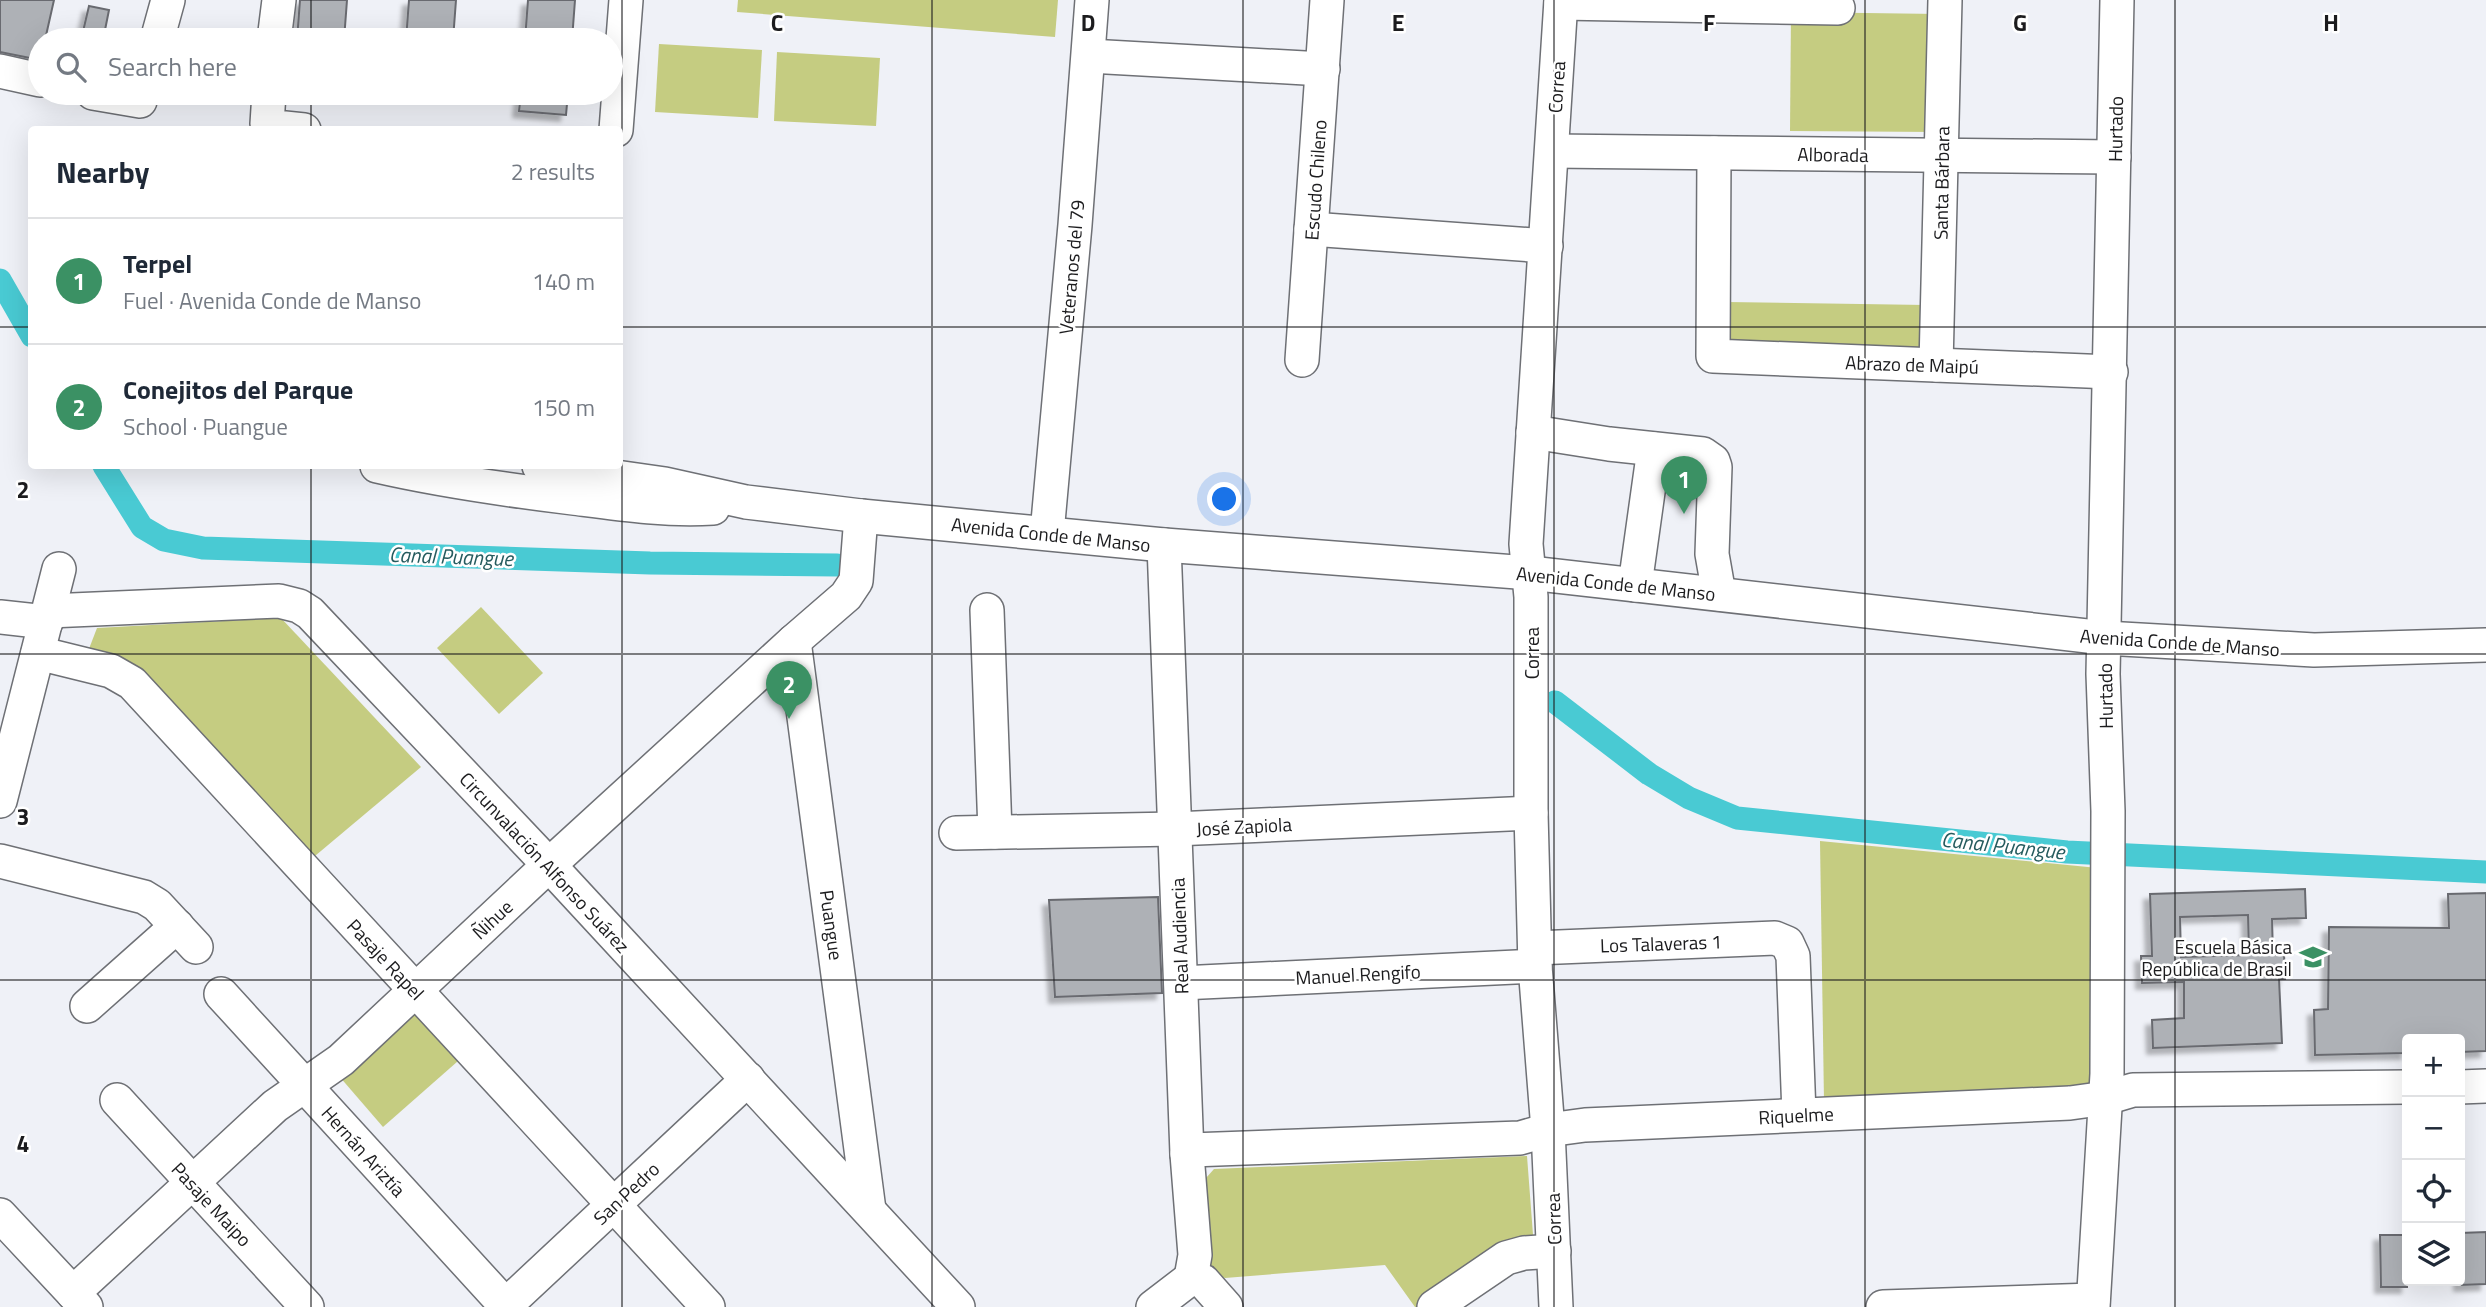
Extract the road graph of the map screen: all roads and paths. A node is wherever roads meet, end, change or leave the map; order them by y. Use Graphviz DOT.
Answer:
graph roads {
  1 [pos="279,0"];
  2 [pos="626,0"];
  3 [pos="1092,0"];
  4 [pos="1328,0"];
  5 [pos="1945,0"];
  6 [pos="2117,0"];
  7 [pos="164,1"];
  8 [pos="1561,1"];
  9 [pos="1838,8"];
  10 [pos="159,28"];
  11 [pos="276,28"];
  12 [pos="623,39"];
  13 [pos="1089,56"];
  14 [pos="1322,69"];
  15 [pos="0,71"];
  16 [pos="28,77"];
  17 [pos="268,105"];
  18 [pos="618,105"];
  19 [pos="272,126"];
  20 [pos="616,126"];
  21 [pos="1552,151"];
  22 [pos="1714,153"];
  23 [pos="1941,155"];
  24 [pos="2114,157"];
  25 [pos="1311,229"];
  26 [pos="1546,246"];
  27 [pos="1302,360"];
  28 [pos="1936,365"];
  29 [pos="2111,372"];
  30 [pos="1534,432"];
  31 [pos="1654,449"];
  32 [pos="392,469"];
  33 [pos="586,469"];
  34 [pos="746,502"];
  35 [pos="862,516"];
  36 [pos="1047,533"];
  37 [pos="1164,545"];
  38 [pos="59,569"];
  39 [pos="1530,573"];
  40 [pos="1635,585"];
  41 [pos="1719,594"];
  42 [pos="987,611"];
  43 [pos="0,617"];
  44 [pos="44,628"];
  45 [pos="2105,638"];
  46 [pos="794,641"];
  47 [pos="2486,645"];
  48 [pos="0,799"];
  49 [pos="1531,813"];
  50 [pos="1175,829"];
  51 [pos="995,832"];
  52 [pos="956,833"];
  53 [pos="0,861"];
  54 [pos="549,865"];
  55 [pos="1535,957"];
  56 [pos="1181,983"];
  57 [pos="415,990"];
  58 [pos="221,995"];
  59 [pos="87,1006"];
  60 [pos="748,1079"];
  61 [pos="305,1086"];
  62 [pos="2486,1086"];
  63 [pos="2402,1087"];
  64 [pos="2465,1087"];
  65 [pos="2106,1098"];
  66 [pos="117,1100"];
  67 [pos="1799,1114"];
  68 [pos="1549,1130"];
  69 [pos="1187,1154"];
  70 [pos="193,1183"];
  71 [pos="614,1205"];
  72 [pos="869,1210"];
  73 [pos="0,1215"];
  74 [pos="1555,1251"];
  75 [pos="1191,1278"];
  76 [pos="79,1300"];
  77 [pos="2093,1304"];
  78 [pos="505,1306"];
  79 [pos="307,1307"];
  80 [pos="708,1307"];
  81 [pos="958,1307"];
  82 [pos="1153,1307"];
  83 [pos="1226,1307"];
  84 [pos="1434,1307"];
  85 [pos="1556,1307"];
  86 [pos="1897,1307"];
  1 -- 11 [label="street"];
  2 -- 12 [label="street"];
  3 -- 13 [label="street, Veteranos del 79"];
  4 -- 14 [label="street, Escudo Chileno"];
  5 -- 23 [label="street, Santa Bárbara"];
  6 -- 24 [label="street, Hurtado"];
  7 -- 10 [label="street"];
  8 -- 9 [label="street"];
  8 -- 21 [label="street, Correa"];
  13 -- 14 [label="street"];
  13 -- 36 [label="street, Veteranos del 79"];
  14 -- 25 [label="street, Escudo Chileno"];
  15 -- 16 [label="street"];
  17 -- 19 [label="street"];
  18 -- 20 [label="street"];
  21 -- 22 [label="street, Alborada"];
  21 -- 26 [label="street, Correa"];
  22 -- 23 [label="street, Alborada"];
  22 -- 28 [label="street, Abrazo de Maipú"];
  23 -- 24 [label="street, Alborada"];
  23 -- 28 [label="street, Santa Bárbara"];
  24 -- 29 [label="street, Hurtado"];
  25 -- 26 [label="street"];
  25 -- 27 [label="street, Escudo Chileno"];
  26 -- 30 [label="street, Correa"];
  28 -- 29 [label="street, Abrazo de Maipú"];
  29 -- 45 [label="street, Hurtado"];
  30 -- 31 [label="street"];
  30 -- 39 [label="street, Correa"];
  31 -- 40 [label="street"];
  31 -- 41 [label="street"];
  32 -- 34 [label="street, Avenida Conde de Manso"];
  33 -- 34 [label="street, Avenida Conde de Manso"];
  34 -- 35 [label="street, Avenida Conde de Manso"];
  35 -- 36 [label="street, Avenida Conde de Manso"];
  35 -- 46 [label="street, Ñihue"];
  36 -- 37 [label="street, Avenida Conde de Manso"];
  37 -- 39 [label="street, Avenida Conde de Manso"];
  37 -- 50 [label="street, Real Audiencia"];
  38 -- 44 [label="street"];
  39 -- 40 [label="street, Avenida Conde de Manso"];
  39 -- 49 [label="street, Correa"];
  40 -- 41 [label="street, Avenida Conde de Manso"];
  41 -- 45 [label="street, Avenida Conde de Manso"];
  42 -- 51 [label="street"];
  43 -- 44 [label="street"];
  44 -- 48 [label="street"];
  44 -- 54 [label="street, Circunvalación Alfonso Suárez"];
  44 -- 57 [label="street, Pasaje Rapel"];
  45 -- 47 [label="street, Avenida Conde de Manso"];
  45 -- 65 [label="street, Hurtado"];
  46 -- 54 [label="street, Ñihue"];
  46 -- 72 [label="street, Puangue"];
  49 -- 50 [label="street, José Zapiola"];
  49 -- 55 [label="street, Correa"];
  50 -- 51 [label="street, José Zapiola"];
  50 -- 56 [label="street, Real Audiencia"];
  51 -- 52 [label="street, José Zapiola"];
  53 -- 59 [label="street"];
  54 -- 57 [label="street, Ñihue"];
  54 -- 60 [label="street, Circunvalación Alfonso Suárez"];
  55 -- 56 [label="street, Manuel Rengifo"];
  55 -- 67 [label="street, Los Talaveras 1"];
  55 -- 68 [label="street, Correa"];
  56 -- 69 [label="street, Real Audiencia"];
  57 -- 61 [label="street, Ñihue"];
  57 -- 71 [label="street, Pasaje Rapel"];
  58 -- 61 [label="street, Hernán Ariztía"];
  60 -- 71 [label="street, San Pedro"];
  60 -- 72 [label="street, Circunvalación Alfonso Suárez"];
  61 -- 70 [label="street, Ñihue"];
  61 -- 78 [label="street, Hernán Ariztía"];
  62 -- 64 [label="street"];
  63 -- 65 [label="street, Riquelme"];
  65 -- 67 [label="street, Riquelme"];
  65 -- 77 [label="street, Hurtado"];
  66 -- 70 [label="street, Pasaje Maipo"];
  67 -- 68 [label="street, Riquelme"];
  68 -- 69 [label="street, Riquelme"];
  68 -- 74 [label="street, Correa"];
  69 -- 75 [label="street, Real Audiencia"];
  70 -- 76 [label="street, Ñihue"];
  70 -- 79 [label="street, Pasaje Maipo"];
  71 -- 78 [label="street, San Pedro"];
  71 -- 80 [label="street, Pasaje Rapel"];
  72 -- 81 [label="street, Circunvalación Alfonso Suárez"];
  73 -- 76 [label="street"];
  74 -- 84 [label="street"];
  74 -- 85 [label="street, Correa"];
  75 -- 82 [label="street"];
  75 -- 83 [label="street"];
  77 -- 86 [label="street"];
}
